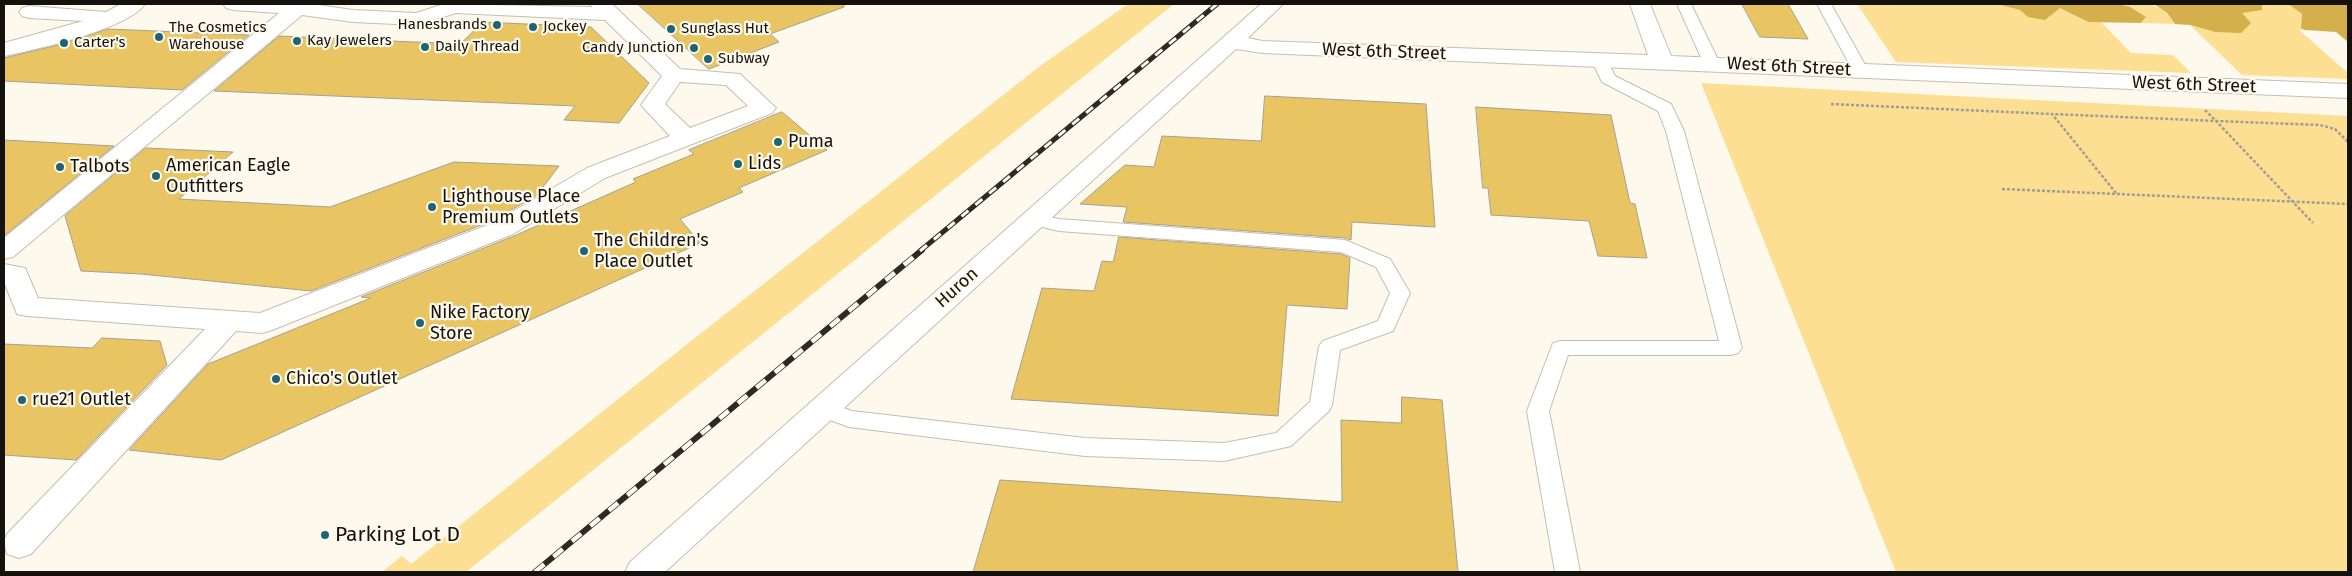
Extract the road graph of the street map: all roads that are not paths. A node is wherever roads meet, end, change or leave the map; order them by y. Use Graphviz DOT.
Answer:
graph roads {
  1 [pos="135,4"];
  2 [pos="233,4"];
  3 [pos="1273,4"];
  4 [pos="1640,4"];
  5 [pos="1684,4"];
  6 [pos="1824,4"];
  7 [pos="505,6"];
  8 [pos="298,8"];
  9 [pos="605,9"];
  10 [pos="29,12"];
  11 [pos="117,17"];
  12 [pos="1230,42"];
  13 [pos="4,50"];
  14 [pos="1599,59"];
  15 [pos="1662,62"];
  16 [pos="1712,64"];
  17 [pos="1860,70"];
  18 [pos="674,75"];
  19 [pos="2348,91"];
  20 [pos="686,138"];
  21 [pos="1033,219"];
  22 [pos="4,251"];
  23 [pos="4,273"];
  24 [pos="230,320"];
  25 [pos="822,408"];
  26 [pos="20,544"];
  27 [pos="642,572"];
  28 [pos="1567,572"];
  1 -- 11 [label="street"];
  2 -- 8 [label="street"];
  3 -- 12 [label="street, Huron"];
  4 -- 15 [label="street"];
  5 -- 16 [label="lane"];
  6 -- 17 [label="lane"];
  7 -- 8 [label="street"];
  7 -- 9 [label="street"];
  8 -- 22 [label="street"];
  9 -- 18 [label="street"];
  10 -- 11 [label="street"];
  11 -- 13 [label="street"];
  12 -- 14 [label="street, West 6th Street"];
  12 -- 21 [label="street, Huron"];
  14 -- 15 [label="street, West 6th Street"];
  14 -- 28 [label="lane"];
  15 -- 16 [label="street, West 6th Street"];
  16 -- 17 [label="street, West 6th Street"];
  17 -- 19 [label="street, West 6th Street"];
  18 -- 20 [label="street"];
  18 -- 20 [label="street"];
  20 -- 24 [label="street"];
  21 -- 25 [label="street, Huron"];
  21 -- 25 [label="lane"];
  23 -- 24 [label="street"];
  24 -- 26 [label="street"];
  25 -- 27 [label="street, Huron"];
}
